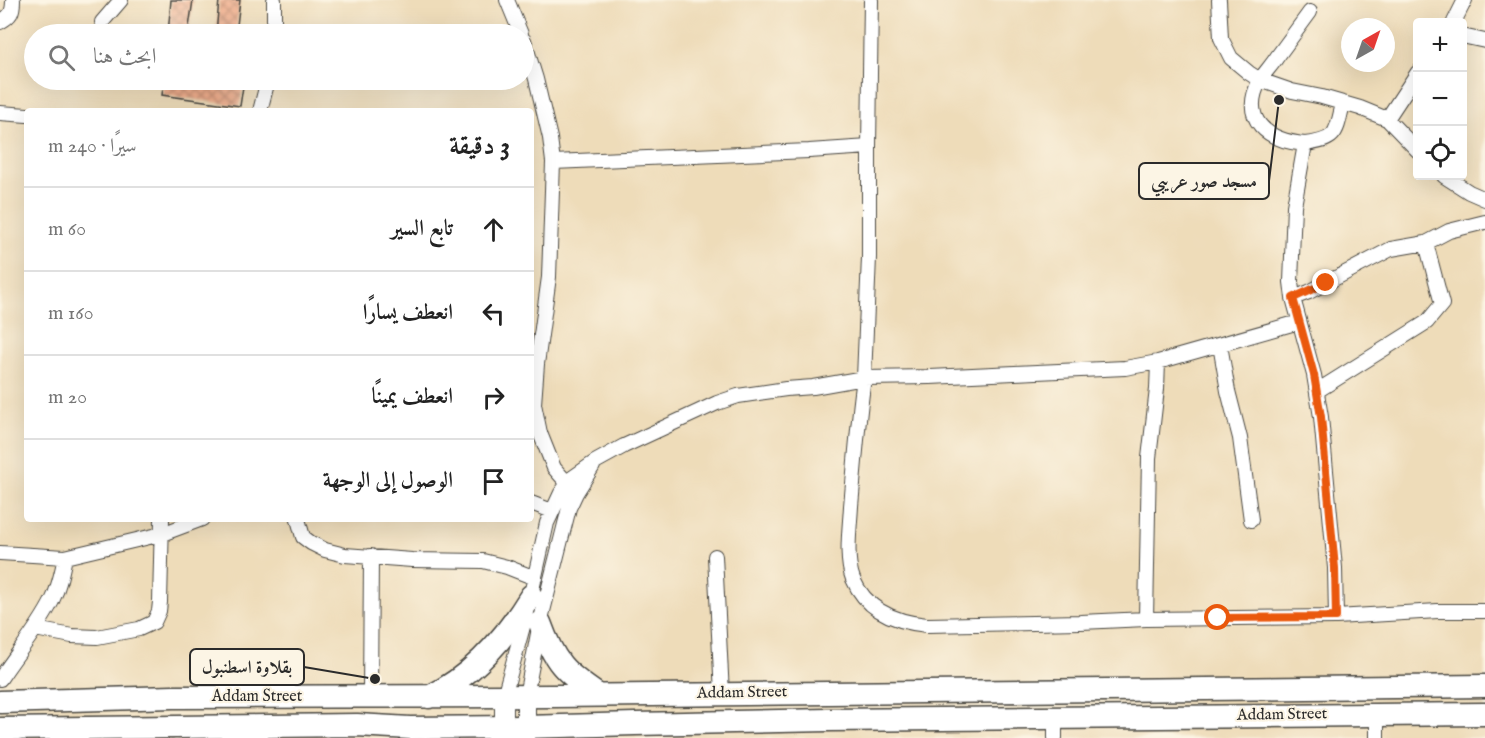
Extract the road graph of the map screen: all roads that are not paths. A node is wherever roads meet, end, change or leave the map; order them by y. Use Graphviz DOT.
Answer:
graph roads {
  1 [pos="13,0"];
  2 [pos="122,0"];
  3 [pos="274,0"];
  4 [pos="507,0"];
  5 [pos="871,0"];
  6 [pos="1219,0"];
  7 [pos="1465,0"];
  8 [pos="1310,12"];
  9 [pos="1456,18"];
  10 [pos="0,22"];
  11 [pos="102,22"];
  12 [pos="274,24"];
  13 [pos="517,24"];
  14 [pos="1467,37"];
  15 [pos="1485,40"];
  16 [pos="534,72"];
  17 [pos="1260,80"];
  18 [pos="1413,80"];
  19 [pos="265,90"];
  20 [pos="1343,103"];
  21 [pos="261,108"];
  22 [pos="0,113"];
  23 [pos="24,115"];
  24 [pos="1387,119"];
  25 [pos="1305,144"];
  26 [pos="1413,146"];
  27 [pos="869,147"];
  28 [pos="553,162"];
  29 [pos="1450,180"];
  30 [pos="1485,199"];
  31 [pos="1485,222"];
  32 [pos="1426,243"];
  33 [pos="1293,298"];
  34 [pos="1299,322"];
  35 [pos="1220,345"];
  36 [pos="1158,362"];
  37 [pos="864,378"];
  38 [pos="1317,391"];
  39 [pos="571,489"];
  40 [pos="534,504"];
  41 [pos="552,512"];
  42 [pos="1251,520"];
  43 [pos="162,522"];
  44 [pos="194,522"];
  45 [pos="299,522"];
  46 [pos="162,534"];
  47 [pos="0,553"];
  48 [pos="371,556"];
  49 [pos="715,556"];
  50 [pos="66,557"];
  51 [pos="533,587"];
  52 [pos="1485,611"];
  53 [pos="1336,617"];
  54 [pos="1146,619"];
  55 [pos="540,623"];
  56 [pos="35,630"];
  57 [pos="0,679"];
  58 [pos="1485,686"];
  59 [pos="722,694"];
  60 [pos="598,695"];
  61 [pos="515,696"];
  62 [pos="370,697"];
  63 [pos="429,697"];
  64 [pos="0,702"];
  65 [pos="1377,714"];
  66 [pos="1485,714"];
  67 [pos="635,724"];
  68 [pos="410,728"];
  69 [pos="1055,728"];
  70 [pos="0,729"];
  71 [pos="515,733"];
  72 [pos="435,738"];
  73 [pos="597,738"];
  74 [pos="1377,738"];
  1 -- 10 [label="street"];
  2 -- 11 [label="street"];
  3 -- 12 [label="street"];
  4 -- 13 [label="street"];
  5 -- 27 [label="street"];
  6 -- 17 [label="street"];
  7 -- 9 [label="street"];
  8 -- 17 [label="street"];
  14 -- 15 [label="street"];
  16 -- 28 [label="street"];
  17 -- 20 [label="street"];
  17 -- 25 [label="street"];
  18 -- 24 [label="street"];
  19 -- 21 [label="street"];
  20 -- 24 [label="street"];
  20 -- 25 [label="street"];
  22 -- 23 [label="street"];
  24 -- 26 [label="street"];
  25 -- 33 [label="street"];
  27 -- 28 [label="street"];
  27 -- 37 [label="street"];
  28 -- 39 [label="street"];
  29 -- 30 [label="street"];
  31 -- 32 [label="street"];
  32 -- 33 [label="street"];
  32 -- 38 [label="street"];
  33 -- 34 [label="street"];
  34 -- 35 [label="street"];
  34 -- 38 [label="street"];
  35 -- 36 [label="street"];
  35 -- 42 [label="street"];
  36 -- 37 [label="street"];
  36 -- 54 [label="street"];
  37 -- 39 [label="street"];
  37 -- 54 [label="street"];
  38 -- 53 [label="street"];
  39 -- 41 [label="street"];
  39 -- 55 [label="street"];
  40 -- 41 [label="street"];
  41 -- 51 [label="street"];
  43 -- 46 [label="street"];
  44 -- 46 [label="street"];
  45 -- 48 [label="street"];
  46 -- 50 [label="street"];
  46 -- 56 [label="street"];
  47 -- 50 [label="street"];
  48 -- 51 [label="street"];
  48 -- 62 [label="street"];
  49 -- 59 [label="street"];
  50 -- 56 [label="street"];
  51 -- 61 [label="street"];
  51 -- 63 [label="main road"];
  52 -- 53 [label="street"];
  53 -- 54 [label="street"];
  55 -- 60 [label="main road"];
  55 -- 61 [label="street"];
  56 -- 57 [label="street"];
  58 -- 59 [label="main road, Addam Street"];
  59 -- 60 [label="main road, Addam Street"];
  60 -- 61 [label="main road, Addam Street"];
  61 -- 63 [label="main road, Addam Street"];
  61 -- 71 [label="street"];
  62 -- 63 [label="main road, Addam Street"];
  62 -- 64 [label="main road, Addam Street"];
  65 -- 66 [label="main road, Addam Street"];
  65 -- 69 [label="main road, Addam Street"];
  65 -- 74 [label="street"];
  67 -- 69 [label="main road, Addam Street"];
  67 -- 71 [label="main road, Addam Street"];
  67 -- 73 [label="main road"];
  68 -- 70 [label="main road, Addam Street"];
  68 -- 71 [label="main road, Addam Street"];
  68 -- 72 [label="main road"];
}
